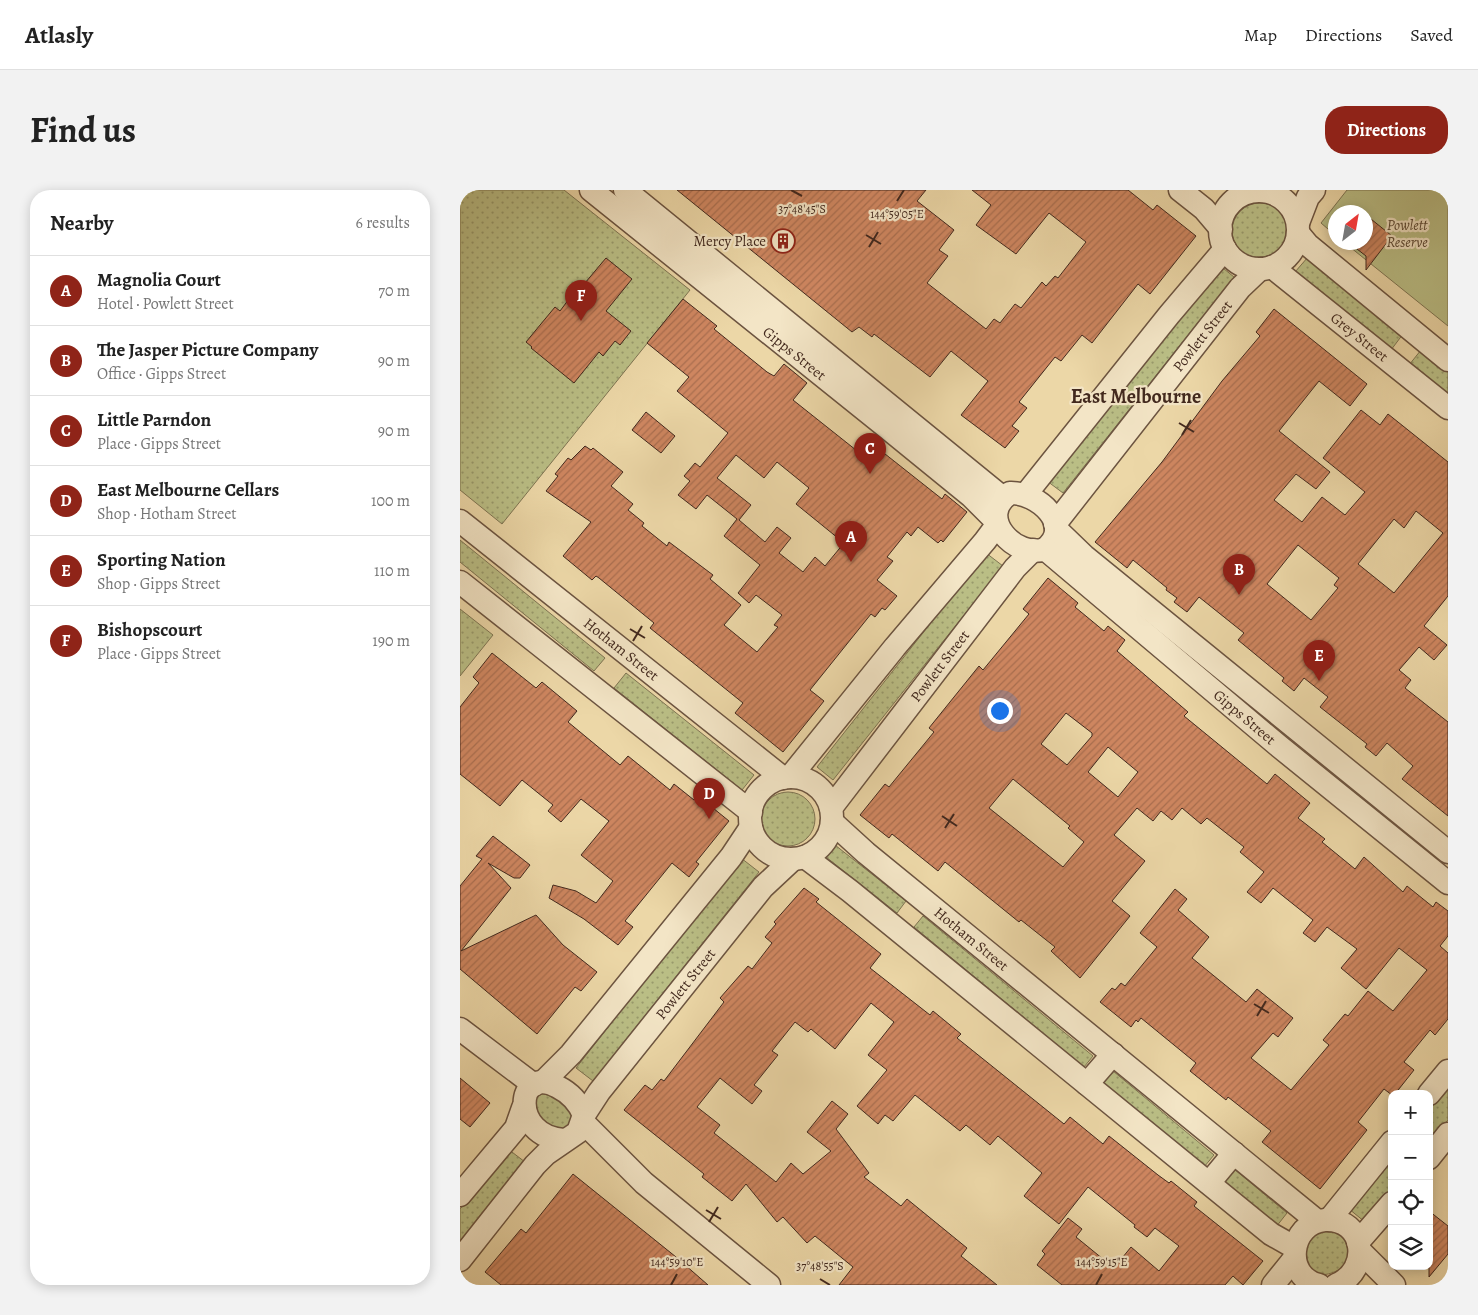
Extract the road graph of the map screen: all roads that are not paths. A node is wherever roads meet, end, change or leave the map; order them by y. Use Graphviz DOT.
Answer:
graph roads {
  1 [pos="625,190"];
  2 [pos="1180,190"];
  3 [pos="1314,190"];
  4 [pos="595,191"];
  5 [pos="1255,191"];
  6 [pos="1298,228"];
  7 [pos="1223,239"];
  8 [pos="1266,268"];
  9 [pos="743,299"];
  10 [pos="1448,360"];
  11 [pos="1448,408"];
  12 [pos="891,419"];
  13 [pos="1026,494"];
  14 [pos="1003,498"];
  15 [pos="460,520"];
  16 [pos="996,522"];
  17 [pos="1056,526"];
  18 [pos="1039,550"];
  19 [pos="460,582"];
  20 [pos="1296,728"];
  21 [pos="1280,747"];
  22 [pos="787,777"];
  23 [pos="1369,789"];
  24 [pos="1354,807"];
  25 [pos="832,815"];
  26 [pos="751,820"];
  27 [pos="1448,852"];
  28 [pos="799,858"];
  29 [pos="1448,883"];
  30 [pos="460,1029"];
  31 [pos="1113,1054"];
  32 [pos="1448,1071"];
  33 [pos="1087,1084"];
  34 [pos="1432,1090"];
  35 [pos="531,1093"];
  36 [pos="576,1128"];
  37 [pos="1448,1134"];
  38 [pos="1388,1147"];
  39 [pos="1433,1153"];
  40 [pos="1234,1154"];
  41 [pos="1209,1183"];
  42 [pos="460,1195"];
  43 [pos="1388,1208"];
  44 [pos="1323,1221"];
  45 [pos="1359,1247"];
  46 [pos="1294,1253"];
  47 [pos="460,1260"];
  48 [pos="769,1285"];
  49 [pos="1273,1285"];
  50 [pos="1319,1285"];
  51 [pos="1336,1285"];
  52 [pos="1394,1285"];
  1 -- 9 [label="street, Gipps Street"];
  2 -- 7 [label="street"];
  3 -- 6 [label="street"];
  4 -- 9 [label="street, Gipps Street"];
  5 -- 6 [label="street"];
  5 -- 7 [label="street"];
  6 -- 8 [label="street"];
  6 -- 10 [label="street"];
  7 -- 8 [label="street"];
  7 -- 13 [label="street"];
  8 -- 11 [label="street, Grey Street"];
  8 -- 17 [label="street, Powlett Street"];
  9 -- 12 [label="street, Gipps Street"];
  12 -- 14 [label="street, Gipps Street"];
  12 -- 16 [label="street, Gipps Street"];
  13 -- 14 [label="street"];
  13 -- 17 [label="street"];
  14 -- 16 [label="street"];
  15 -- 22 [label="street, Hotham Street"];
  16 -- 18 [label="street"];
  16 -- 22 [label="street"];
  17 -- 18 [label="street"];
  17 -- 20 [label="street, Gipps Street"];
  18 -- 21 [label="street, Gipps Street"];
  18 -- 25 [label="street, Powlett Street"];
  19 -- 26 [label="street"];
  20 -- 21 [label="street"];
  20 -- 23 [label="street, Gipps Street"];
  21 -- 24 [label="street, Gipps Street"];
  22 -- 25 [label="street"];
  22 -- 26 [label="street"];
  23 -- 24 [label="street"];
  23 -- 27 [label="street, Gipps Street"];
  24 -- 29 [label="street, Gipps Street"];
  25 -- 28 [label="street"];
  25 -- 31 [label="street, Hotham Street"];
  26 -- 28 [label="street"];
  26 -- 35 [label="street"];
  28 -- 33 [label="street"];
  28 -- 36 [label="street, Powlett Street"];
  30 -- 35 [label="street"];
  31 -- 33 [label="street"];
  31 -- 40 [label="street, Hotham Street"];
  32 -- 34 [label="street"];
  33 -- 41 [label="street"];
  35 -- 36 [label="street"];
  35 -- 36 [label="street"];
  35 -- 42 [label="street"];
  36 -- 47 [label="street, Powlett Street"];
  36 -- 48 [label="street"];
  37 -- 39 [label="street"];
  38 -- 44 [label="street"];
  40 -- 41 [label="street"];
  40 -- 44 [label="street, Hotham Street"];
  41 -- 46 [label="street"];
  43 -- 45 [label="street"];
  44 -- 45 [label="street, Hotham Street"];
  44 -- 46 [label="street"];
  45 -- 51 [label="street"];
  45 -- 52 [label="street"];
  46 -- 49 [label="street"];
  46 -- 50 [label="street"];
}
